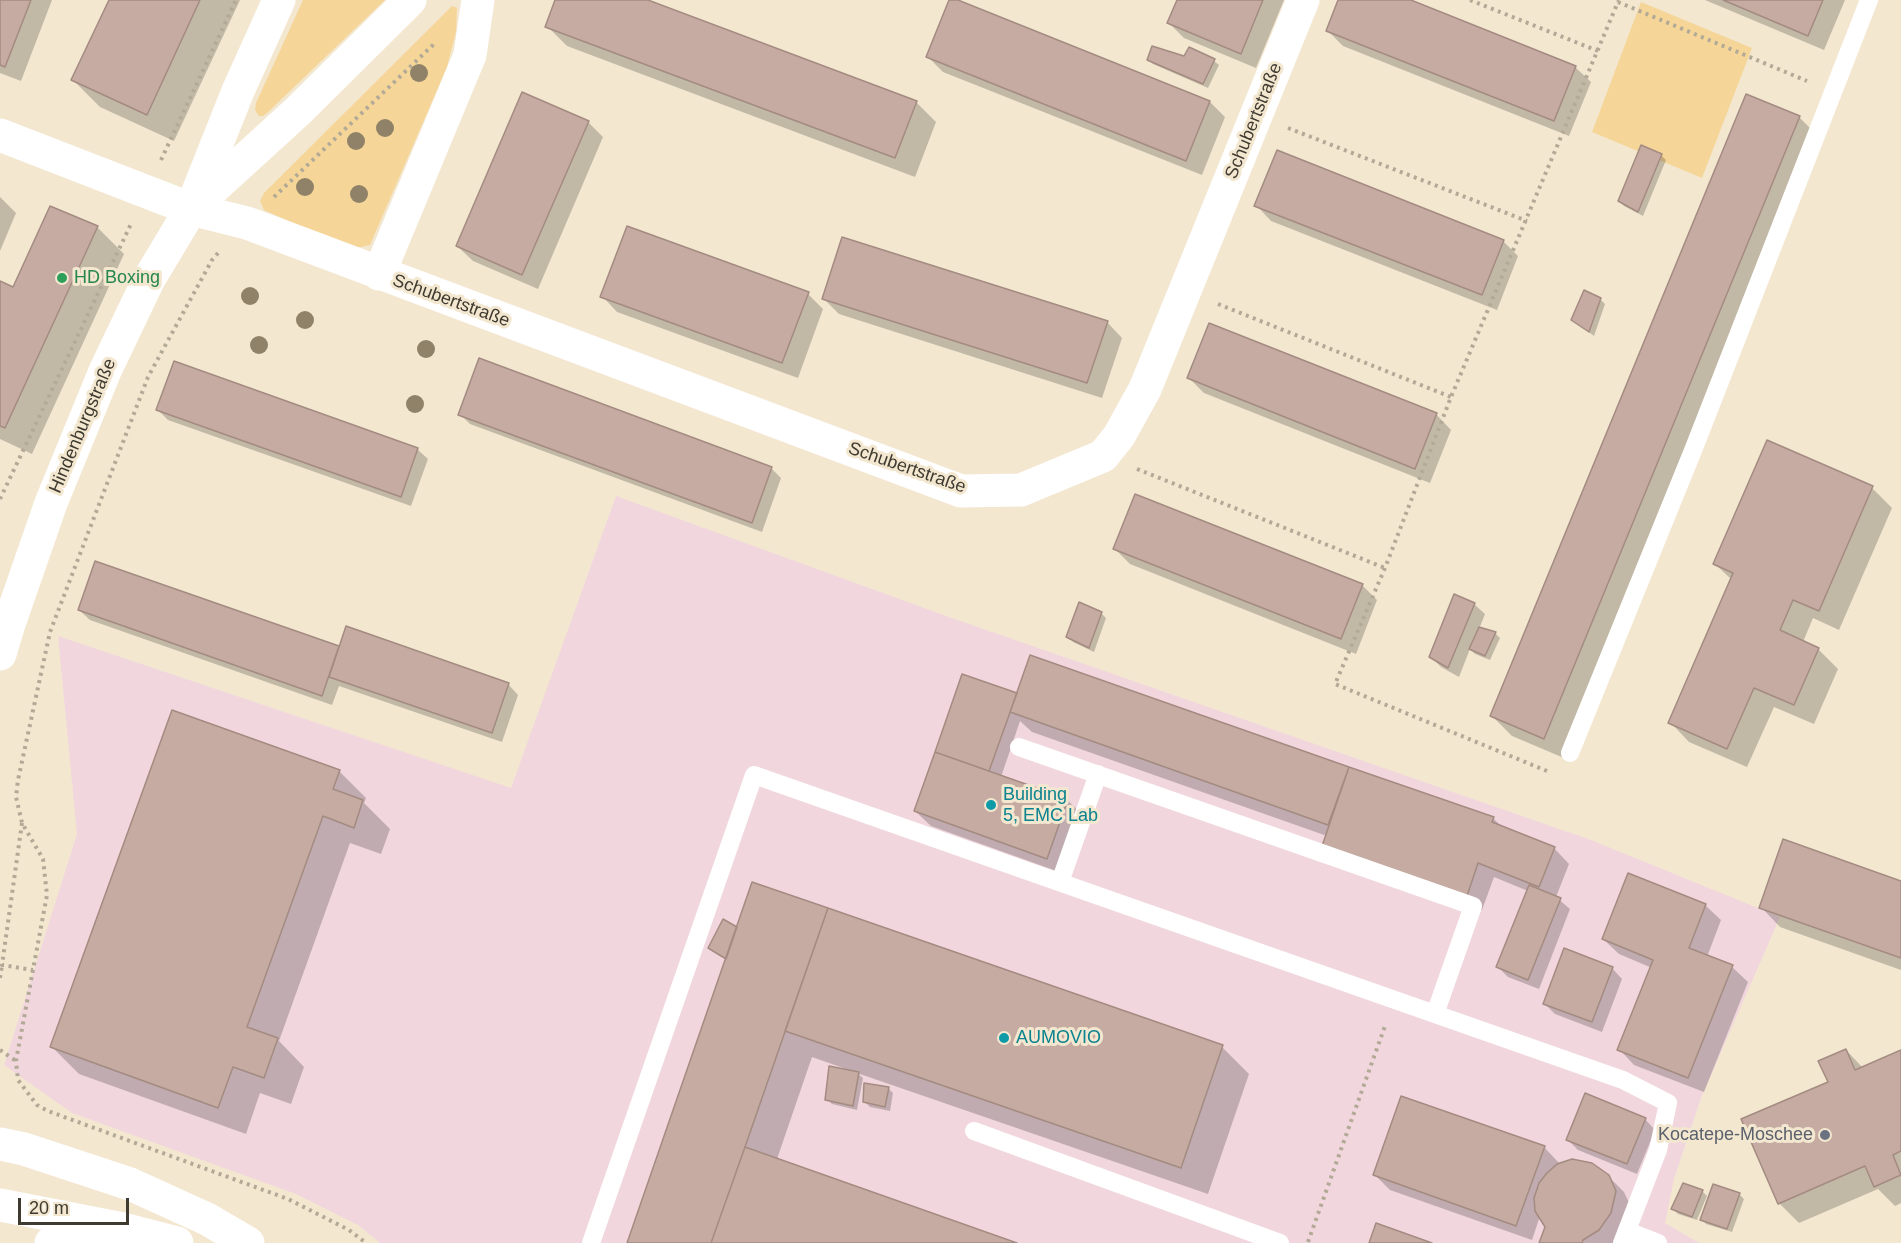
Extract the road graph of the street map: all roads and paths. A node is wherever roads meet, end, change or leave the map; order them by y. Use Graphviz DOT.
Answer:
graph roads {
  1 [pos="236,0"];
  2 [pos="279,0"];
  3 [pos="410,0"];
  4 [pos="478,0"];
  5 [pos="1303,0"];
  6 [pos="1470,0"];
  7 [pos="1612,0"];
  8 [pos="1869,0"];
  9 [pos="1618,2"];
  10 [pos="435,43"];
  11 [pos="1598,51"];
  12 [pos="1833,92"];
  13 [pos="1257,116"];
  14 [pos="0,135"];
  15 [pos="147,192"];
  16 [pos="191,209"];
  17 [pos="1527,221"];
  18 [pos="247,223"];
  19 [pos="379,274"];
  20 [pos="1184,290"];
  21 [pos="1451,397"];
  22 [pos="1103,456"];
  23 [pos="0,499"];
  24 [pos="1385,567"];
  25 [pos="0,654"];
  26 [pos="1019,747"];
  27 [pos="1570,753"];
  28 [pos="1098,774"];
  29 [pos="22,823"];
  30 [pos="1060,882"];
  31 [pos="2,966"];
  32 [pos="33,970"];
  33 [pos="0,978"];
  34 [pos="1394,1000"];
  35 [pos="1435,1014"];
  36 [pos="0,1050"];
  37 [pos="16,1061"];
  38 [pos="974,1131"];
  39 [pos="0,1144"];
  40 [pos="0,1205"];
  41 [pos="123,1229"];
  42 [pos="1624,1237"];
  43 [pos="51,1243"];
  44 [pos="177,1243"];
  45 [pos="248,1243"];
  46 [pos="366,1243"];
  47 [pos="591,1243"];
  48 [pos="1280,1243"];
  49 [pos="1308,1243"];
  50 [pos="1658,1243"];
  1 -- 15 [label="path"];
  2 -- 16 [label="street, Hindenburgstraße"];
  3 -- 16 [label="street, Hindenburgstraße"];
  4 -- 19 [label="street, Schubertstraße"];
  5 -- 13 [label="street, Schubertstraße"];
  6 -- 11 [label="path"];
  7 -- 9 [label="path"];
  8 -- 12 [label="lane"];
  9 -- 11 [label="path"];
  9 -- 12 [label="path"];
  10 -- 18 [label="path"];
  11 -- 17 [label="path"];
  12 -- 27 [label="lane"];
  13 -- 17 [label="path"];
  13 -- 20 [label="street, Schubertstraße"];
  14 -- 15 [label="street, Schubertstraße"];
  15 -- 16 [label="street, Schubertstraße"];
  15 -- 23 [label="path"];
  16 -- 18 [label="street, Schubertstraße"];
  16 -- 25 [label="street, Hindenburgstraße"];
  17 -- 21 [label="path"];
  18 -- 19 [label="street, Schubertstraße"];
  18 -- 29 [label="path"];
  19 -- 22 [label="street, Schubertstraße"];
  20 -- 21 [label="path"];
  20 -- 22 [label="street, Schubertstraße"];
  21 -- 24 [label="path"];
  22 -- 24 [label="path"];
  24 -- 27 [label="path"];
  26 -- 28 [label="lane"];
  28 -- 30 [label="lane"];
  28 -- 35 [label="lane"];
  29 -- 31 [label="path"];
  29 -- 32 [label="path"];
  30 -- 34 [label="lane"];
  30 -- 47 [label="lane"];
  31 -- 32 [label="path"];
  31 -- 33 [label="path"];
  32 -- 37 [label="path"];
  34 -- 35 [label="lane"];
  34 -- 49 [label="path"];
  35 -- 42 [label="lane"];
  36 -- 37 [label="path"];
  37 -- 46 [label="path"];
  38 -- 48 [label="lane"];
  39 -- 45 [label="street"];
  40 -- 41 [label="street"];
  41 -- 43 [label="street"];
  41 -- 44 [label="street"];
  42 -- 50 [label="lane"];
}
